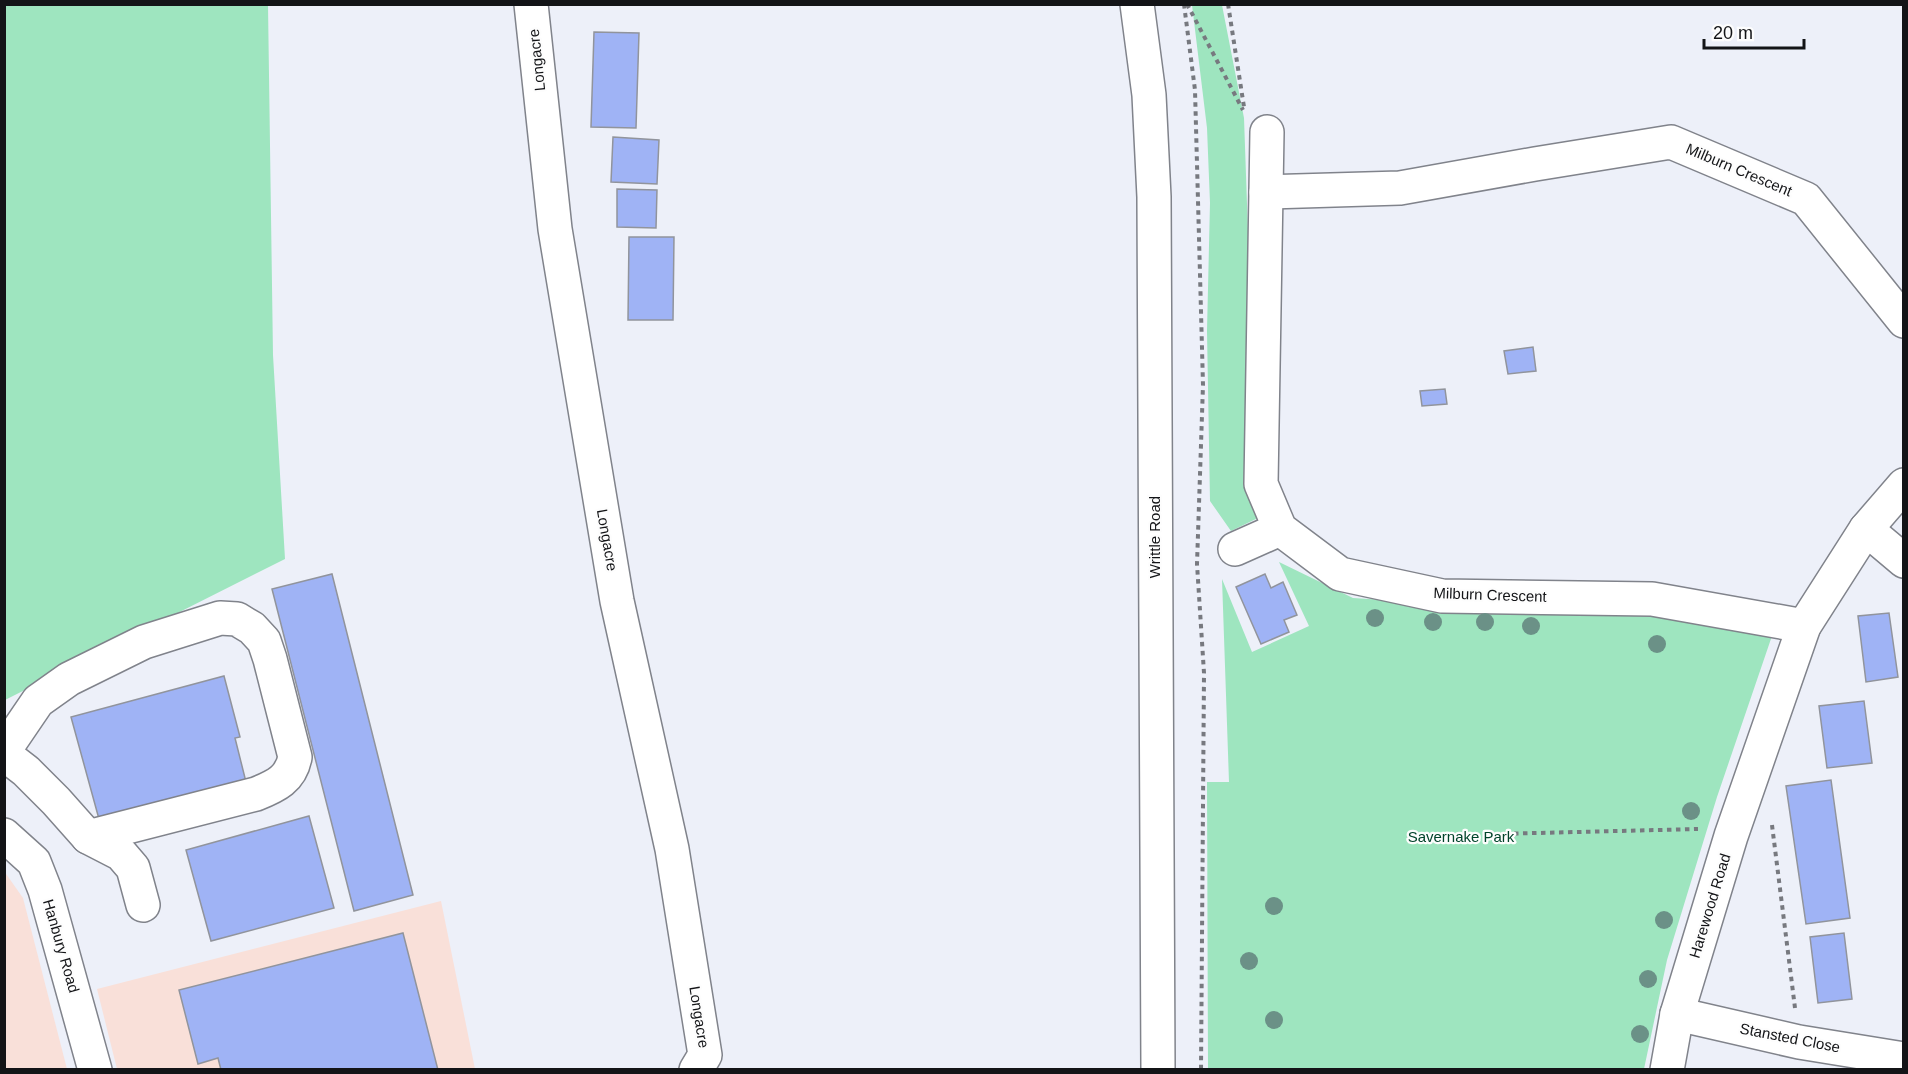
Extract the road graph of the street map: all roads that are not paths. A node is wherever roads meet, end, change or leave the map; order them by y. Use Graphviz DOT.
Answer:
graph roads {
  1 [pos="531,4"];
  2 [pos="1137,4"];
  3 [pos="1266,132"];
  4 [pos="1266,192"];
  5 [pos="1904,321"];
  6 [pos="1904,485"];
  7 [pos="1280,529"];
  8 [pos="1866,529"];
  9 [pos="1235,549"];
  10 [pos="1904,561"];
  11 [pos="1804,626"];
  12 [pos="4,753"];
  13 [pos="4,835"];
  14 [pos="88,837"];
  15 [pos="142,905"];
  16 [pos="1677,1014"];
  17 [pos="1904,1059"];
  18 [pos="95,1070"];
  19 [pos="696,1070"];
  20 [pos="1158,1070"];
  21 [pos="1667,1070"];
  1 -- 19 [label="street, Longacre"];
  2 -- 20 [label="street, Writtle Road"];
  3 -- 4 [label="street, Milburn Crescent"];
  4 -- 5 [label="street, Milburn Crescent"];
  4 -- 7 [label="street, Milburn Crescent"];
  6 -- 8 [label="street, Harewood Road"];
  7 -- 9 [label="street"];
  7 -- 11 [label="street, Milburn Crescent"];
  8 -- 10 [label="street"];
  8 -- 11 [label="street, Harewood Road"];
  11 -- 16 [label="street, Harewood Road"];
  12 -- 14 [label="street"];
  12 -- 14 [label="street"];
  13 -- 18 [label="street, Hanbury Road"];
  14 -- 15 [label="street"];
  16 -- 17 [label="street, Stansted Close"];
  16 -- 21 [label="street, Harewood Road"];
}
